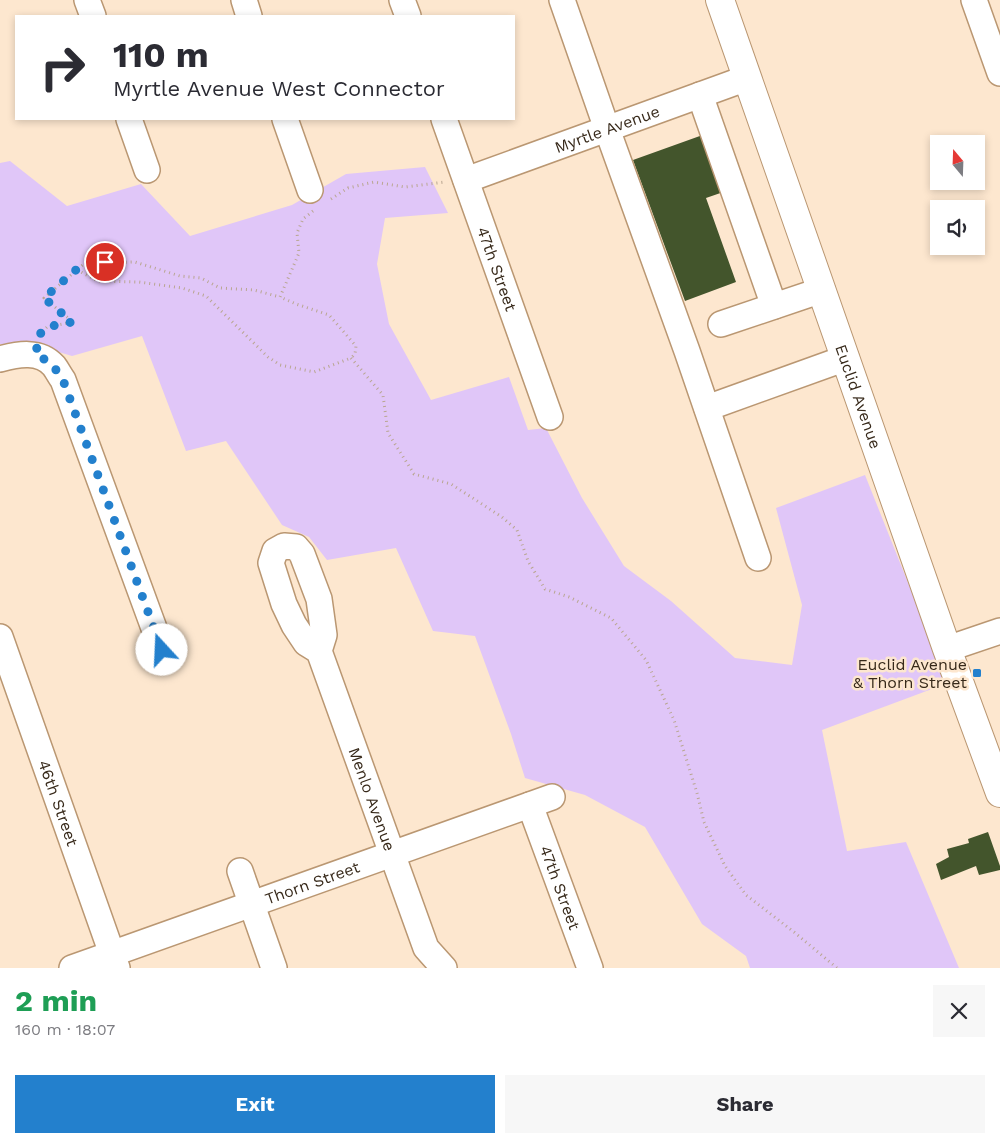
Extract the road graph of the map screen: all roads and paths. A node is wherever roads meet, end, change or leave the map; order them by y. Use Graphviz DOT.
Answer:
graph roads {
  1 [pos="87,0"];
  2 [pos="244,0"];
  3 [pos="402,0"];
  4 [pos="562,0"];
  5 [pos="720,0"];
  6 [pos="974,0"];
  7 [pos="93,15"];
  8 [pos="249,15"];
  9 [pos="408,15"];
  10 [pos="1000,73"];
  11 [pos="747,78"];
  12 [pos="700,95"];
  13 [pos="129,120"];
  14 [pos="285,120"];
  15 [pos="444,120"];
  16 [pos="607,129"];
  17 [pos="147,170"];
  18 [pos="466,180"];
  19 [pos="318,200"];
  20 [pos="77,270"];
  21 [pos="822,290"];
  22 [pos="280,297"];
  23 [pos="774,306"];
  24 [pos="721,324"];
  25 [pos="36,356"];
  26 [pos="351,358"];
  27 [pos="846,358"];
  28 [pos="0,359"];
  29 [pos="707,408"];
  30 [pos="550,417"];
  31 [pos="758,558"];
  32 [pos="1000,631"];
  33 [pos="0,637"];
  34 [pos="162,650"];
  35 [pos="947,650"];
  36 [pos="319,652"];
  37 [pos="1000,793"];
  38 [pos="541,801"];
  39 [pos="393,854"];
  40 [pos="240,871"];
  41 [pos="252,904"];
  42 [pos="425,958"];
  43 [pos="115,961"];
  44 [pos="72,968"];
  45 [pos="274,968"];
  46 [pos="444,968"];
  47 [pos="590,968"];
  48 [pos="837,968"];
  1 -- 7 [label="street"];
  2 -- 8 [label="street"];
  3 -- 9 [label="street"];
  4 -- 16 [label="street"];
  5 -- 11 [label="main road, Euclid Avenue"];
  6 -- 10 [label="street"];
  11 -- 12 [label="street, Myrtle Avenue"];
  11 -- 21 [label="main road, Euclid Avenue"];
  12 -- 16 [label="street, Myrtle Avenue"];
  12 -- 23 [label="street"];
  13 -- 17 [label="street"];
  14 -- 19 [label="street"];
  15 -- 18 [label="street, 47th Street"];
  16 -- 18 [label="street, Myrtle Avenue"];
  16 -- 29 [label="street"];
  18 -- 19 [label="path"];
  18 -- 30 [label="street, 47th Street"];
  19 -- 22 [label="path"];
  20 -- 22 [label="path"];
  20 -- 25 [label="path"];
  20 -- 26 [label="path"];
  21 -- 23 [label="street"];
  21 -- 27 [label="main road, Euclid Avenue"];
  22 -- 26 [label="path"];
  23 -- 24 [label="street"];
  25 -- 28 [label="street"];
  25 -- 34 [label="street"];
  26 -- 48 [label="path"];
  27 -- 29 [label="street"];
  27 -- 35 [label="main road, Euclid Avenue"];
  29 -- 31 [label="street"];
  32 -- 35 [label="street"];
  33 -- 43 [label="street, 46th Street"];
  35 -- 37 [label="main road, Euclid Avenue"];
  36 -- 39 [label="street, Menlo Avenue"];
  38 -- 39 [label="street, Thorn Street"];
  38 -- 47 [label="street, 47th Street"];
  39 -- 41 [label="street, Thorn Street"];
  39 -- 42 [label="street, Menlo Avenue"];
  40 -- 41 [label="street"];
  41 -- 43 [label="street, Thorn Street"];
  41 -- 45 [label="street"];
  42 -- 46 [label="street, Menlo Avenue"];
  43 -- 44 [label="street, Thorn Street"];
}
